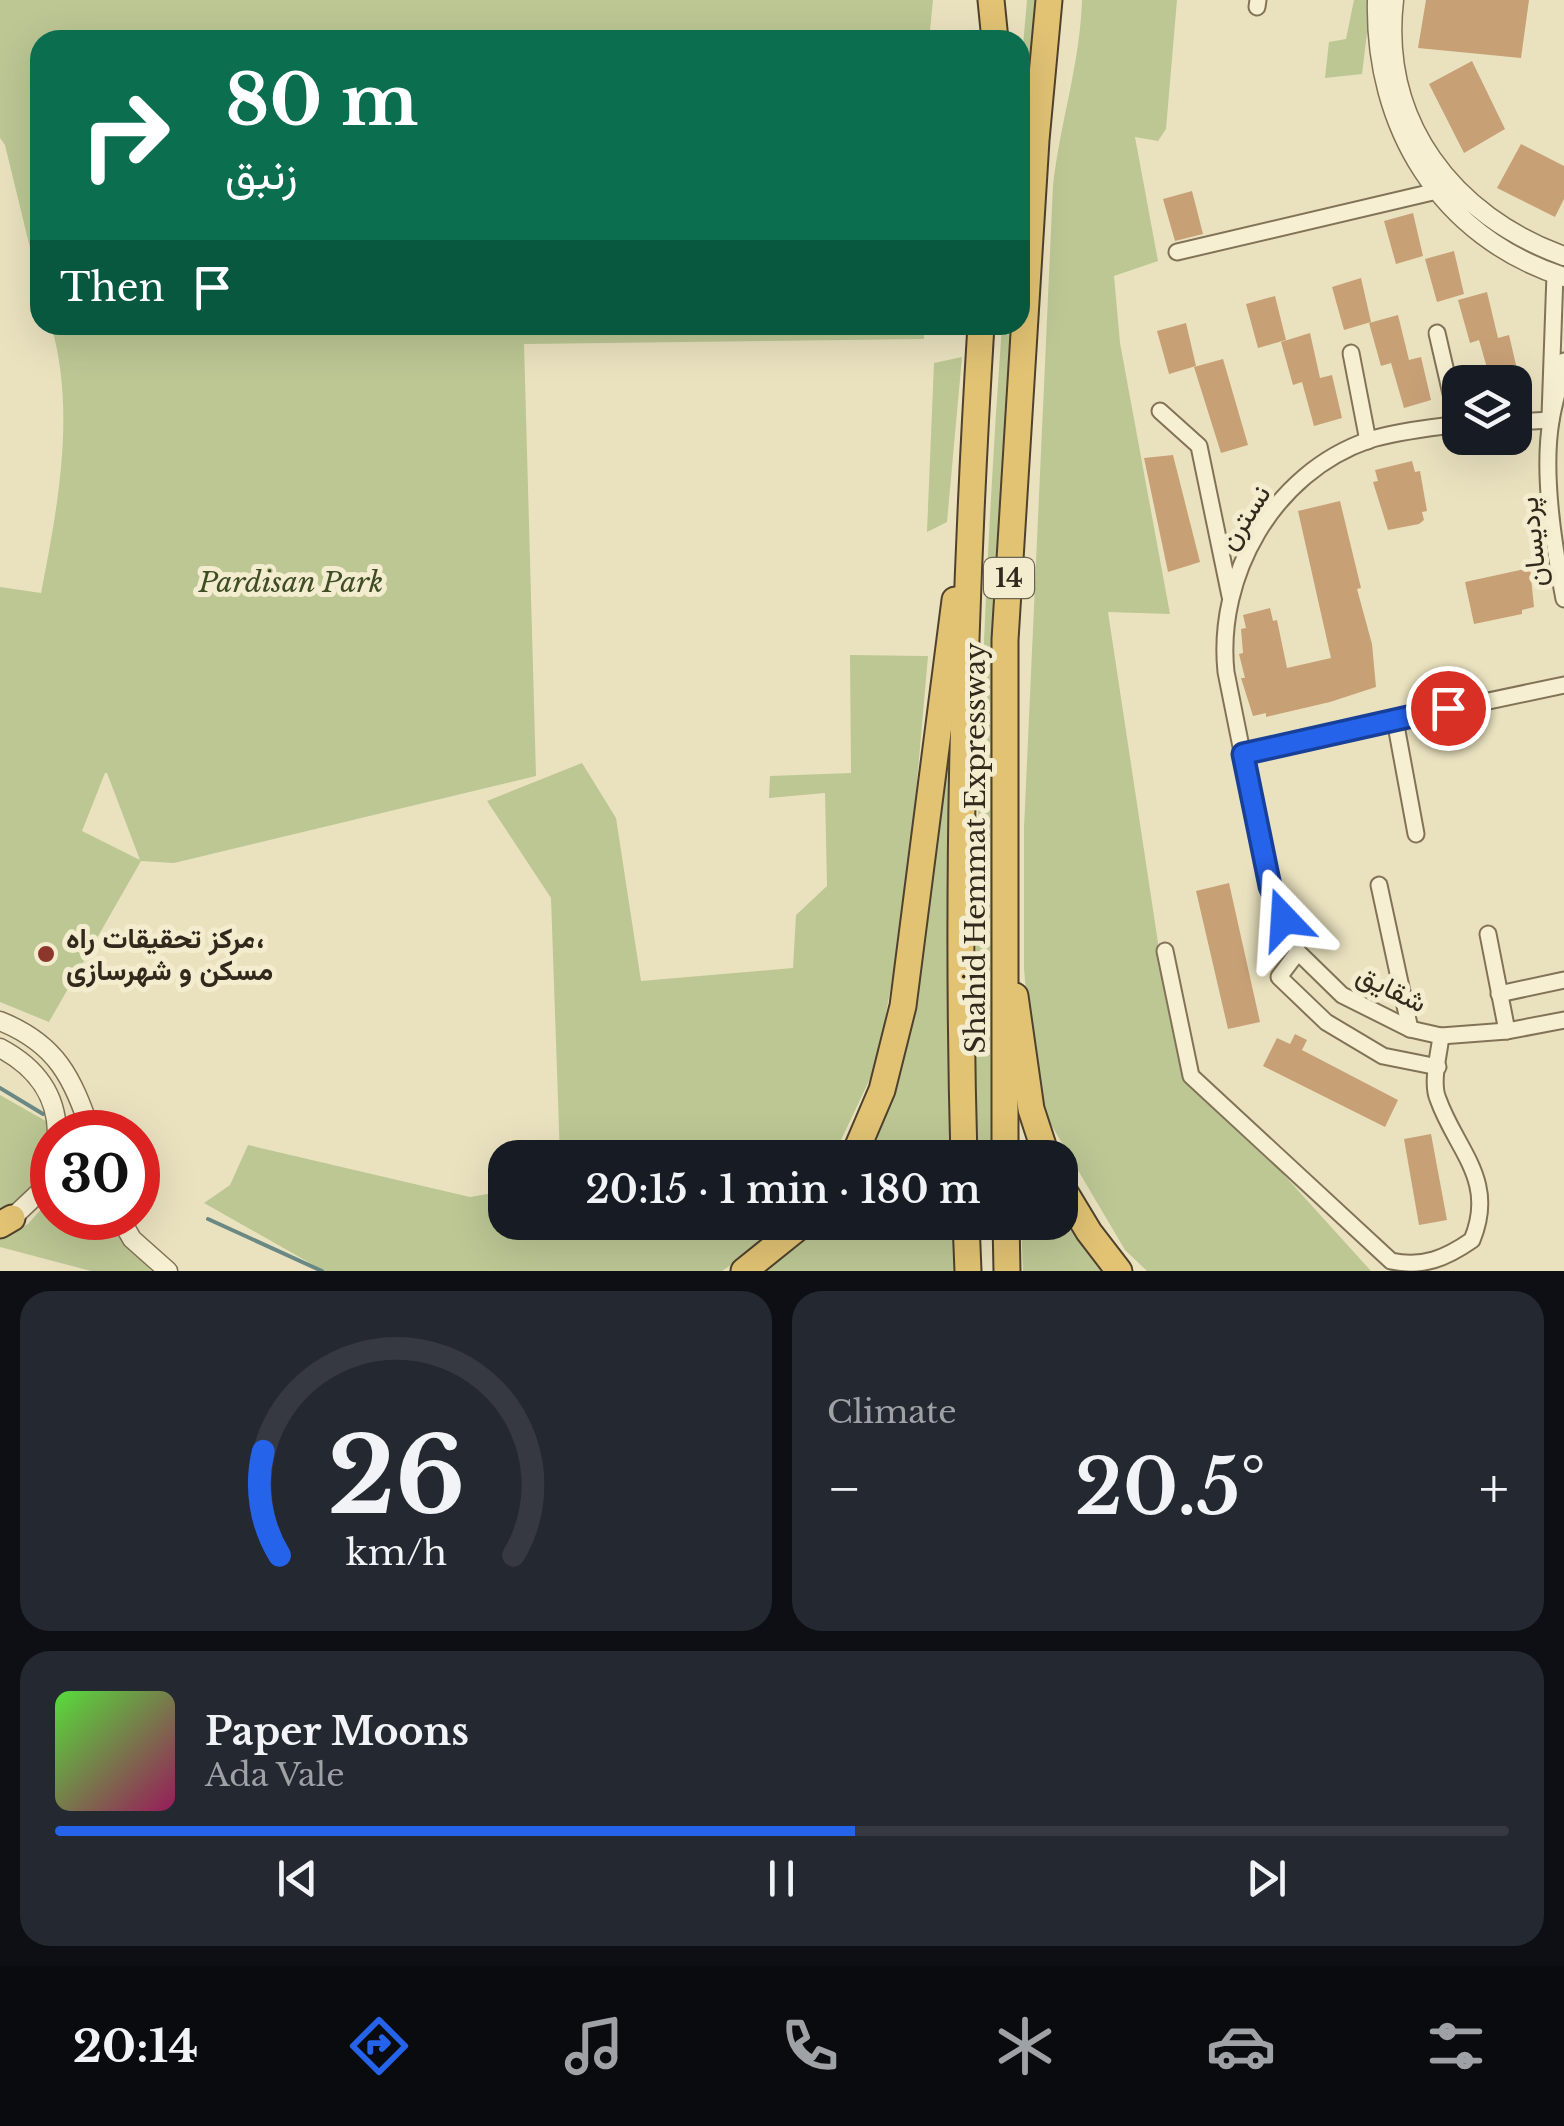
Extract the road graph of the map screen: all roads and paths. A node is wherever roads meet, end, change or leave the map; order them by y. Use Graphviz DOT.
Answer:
graph roads {
  1 [pos="991,0"];
  2 [pos="1002,0"];
  3 [pos="1049,0"];
  4 [pos="1377,0"];
  5 [pos="1394,0"];
  6 [pos="996,30"];
  7 [pos="998,30"];
  8 [pos="1445,188"];
  9 [pos="1030,237"];
  10 [pos="1177,252"];
  11 [pos="1564,256"];
  12 [pos="1559,275"];
  13 [pos="1437,333"];
  14 [pos="980,335"];
  15 [pos="1024,335"];
  16 [pos="1350,353"];
  17 [pos="1564,361"];
  18 [pos="1445,365"];
  19 [pos="1160,411"];
  20 [pos="1551,420"];
  21 [pos="1532,421"];
  22 [pos="1442,427"];
  23 [pos="1368,440"];
  24 [pos="972,471"];
  25 [pos="1557,529"];
  26 [pos="1230,596"];
  27 [pos="1564,599"];
  28 [pos="1564,685"];
  29 [pos="1395,720"];
  30 [pos="1243,754"];
  31 [pos="1416,834"];
  32 [pos="1379,885"];
  33 [pos="1003,932"];
  34 [pos="1488,934"];
  35 [pos="1166,951"];
  36 [pos="1298,952"];
  37 [pos="1564,980"];
  38 [pos="1499,994"];
  39 [pos="1564,1020"];
  40 [pos="0,1021"];
  41 [pos="1410,1029"];
  42 [pos="1506,1031"];
  43 [pos="1440,1036"];
  44 [pos="1,1048"];
  45 [pos="1438,1067"];
  46 [pos="54,1110"];
  47 [pos="82,1110"];
  48 [pos="861,1140"];
  49 [pos="964,1140"];
  50 [pos="1005,1140"];
  51 [pos="1041,1140"];
  52 [pos="30,1200"];
  53 [pos="1078,1215"];
  54 [pos="6,1222"];
  55 [pos="133,1240"];
  56 [pos="783,1240"];
  57 [pos="966,1240"];
  58 [pos="967,1265"];
  59 [pos="168,1271"];
  60 [pos="744,1271"];
  61 [pos="1119,1271"];
  1 -- 6 [label="highway"];
  2 -- 7 [label="highway"];
  3 -- 9 [label="highway, Shahid Hemmat Expressway / 14"];
  4 -- 8 [label="street"];
  5 -- 8 [label="street"];
  8 -- 10 [label="street"];
  8 -- 11 [label="street"];
  8 -- 12 [label="street"];
  12 -- 20 [label="street"];
  13 -- 18 [label="street"];
  14 -- 24 [label="highway, Shahid Hemmat Expressway / 14"];
  15 -- 33 [label="highway, Shahid Hemmat Expressway / 14"];
  16 -- 23 [label="street"];
  17 -- 20 [label="street, پردیسان"];
  19 -- 26 [label="street"];
  20 -- 21 [label="street"];
  20 -- 25 [label="street, پردیسان"];
  22 -- 23 [label="street, نسترن"];
  23 -- 26 [label="street, نسترن"];
  24 -- 48 [label="highway"];
  24 -- 49 [label="highway, Shahid Hemmat Expressway / 14"];
  25 -- 27 [label="street, پردیسان"];
  26 -- 30 [label="street, نسترن"];
  28 -- 29 [label="street"];
  29 -- 30 [label="street"];
  29 -- 31 [label="street"];
  30 -- 36 [label="street, شقایق"];
  32 -- 41 [label="street"];
  33 -- 50 [label="highway, Shahid Hemmat Expressway / 14"];
  33 -- 51 [label="highway"];
  34 -- 38 [label="street"];
  35 -- 45 [label="street"];
  36 -- 41 [label="street, شقایق"];
  36 -- 45 [label="street"];
  37 -- 38 [label="street"];
  38 -- 42 [label="street"];
  39 -- 42 [label="street, شقایق"];
  40 -- 47 [label="street"];
  41 -- 43 [label="street, شقایق"];
  42 -- 43 [label="street, شقایق"];
  43 -- 45 [label="street"];
  44 -- 46 [label="street"];
  52 -- 54 [label="street"];
  53 -- 61 [label="highway"];
  55 -- 59 [label="street"];
  56 -- 60 [label="highway"];
  57 -- 58 [label="highway"];
}
